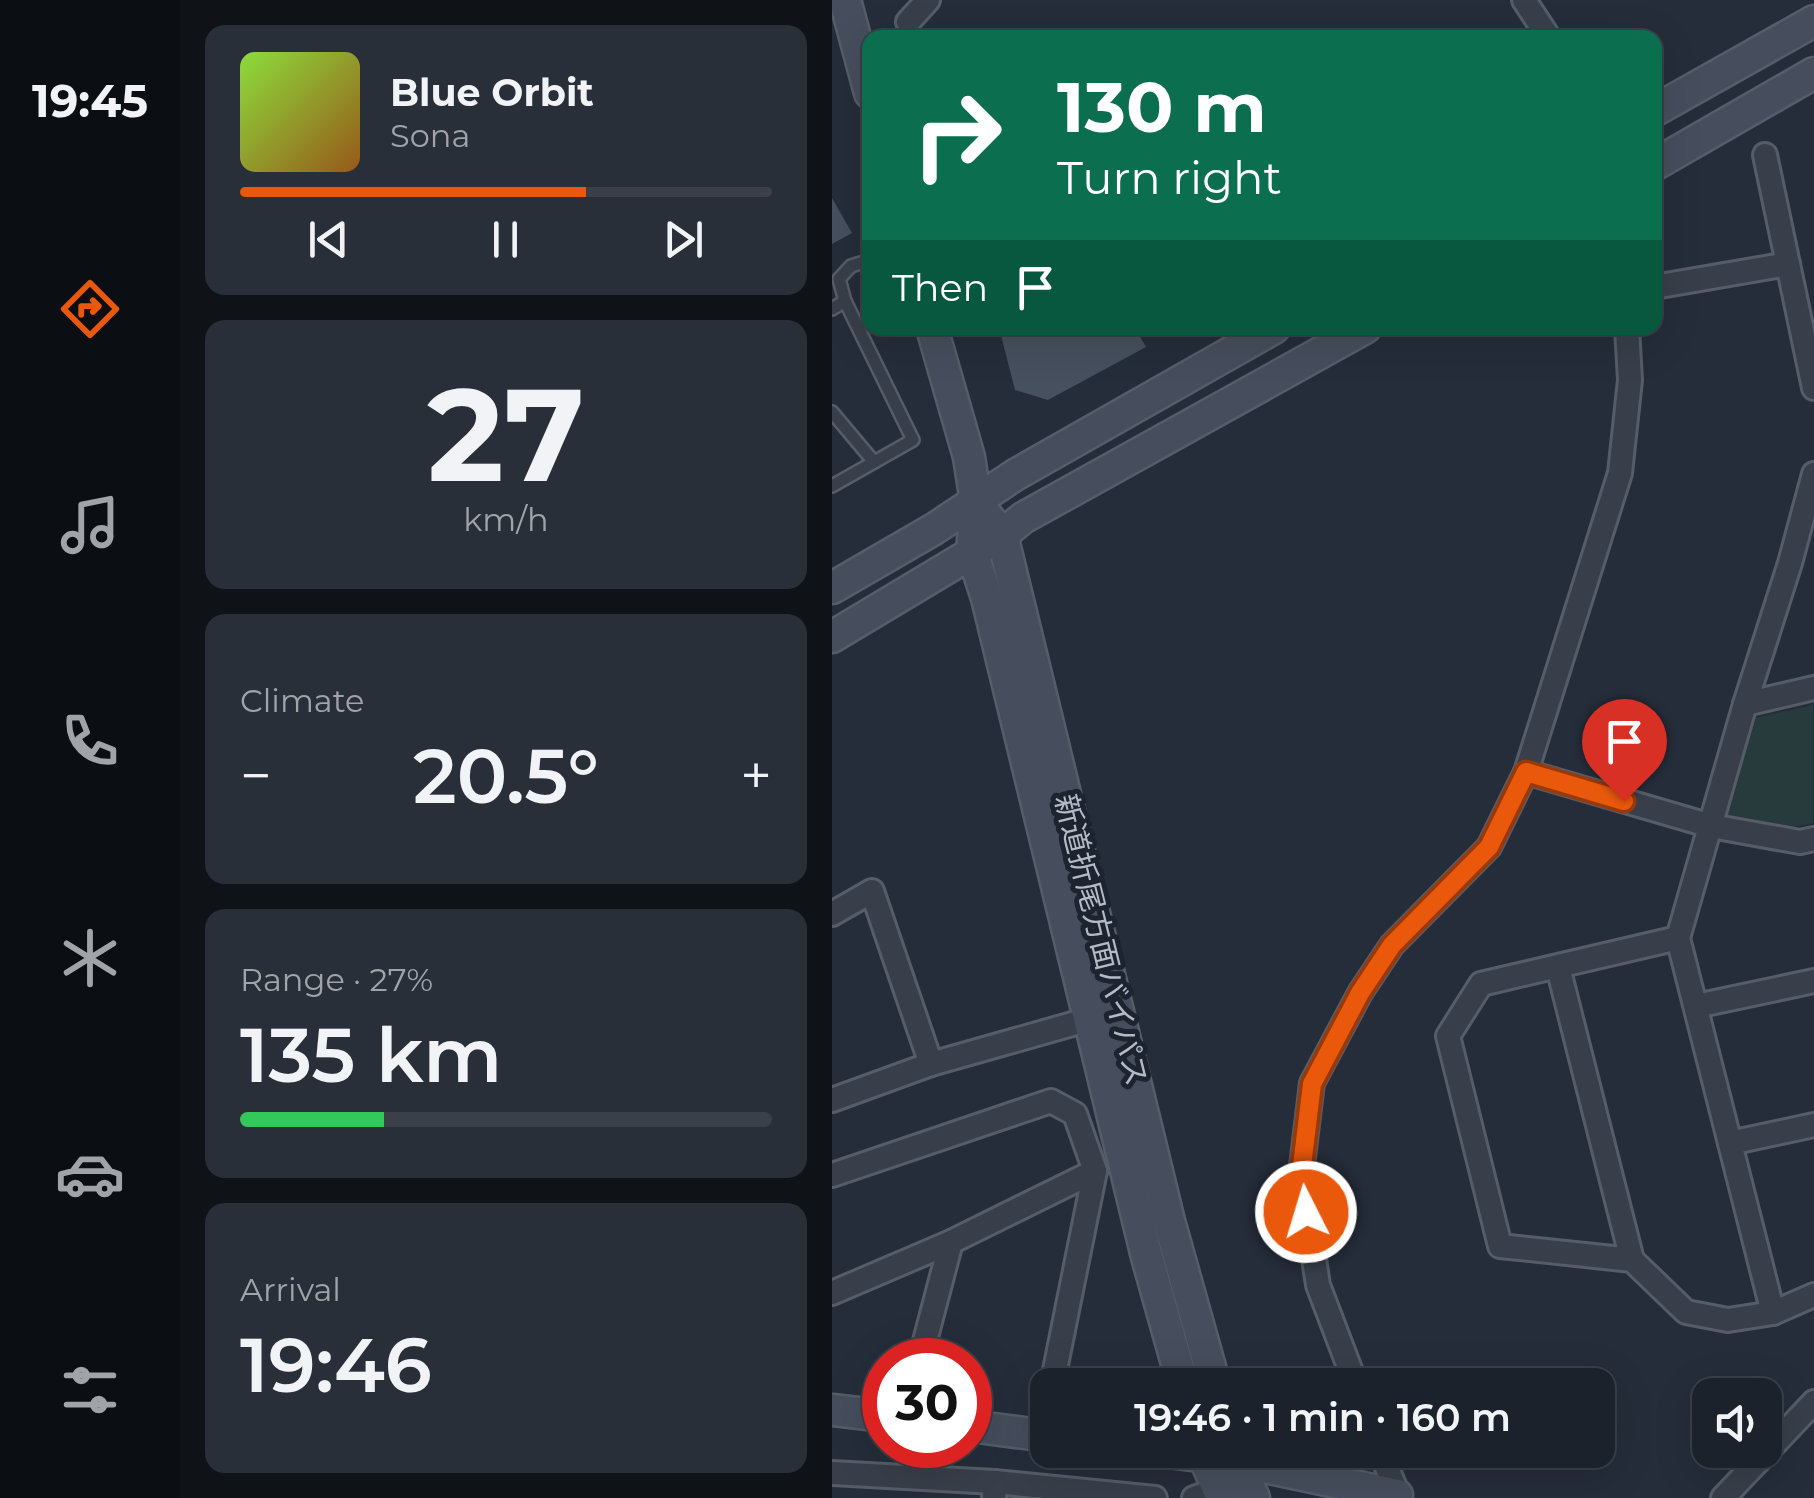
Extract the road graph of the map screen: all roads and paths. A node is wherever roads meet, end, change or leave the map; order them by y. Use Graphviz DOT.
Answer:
graph roads {
  1 [pos="846,0"];
  2 [pos="928,0"];
  3 [pos="1524,0"];
  4 [pos="908,22"];
  5 [pos="1814,22"];
  6 [pos="1544,30"];
  7 [pos="862,62"];
  8 [pos="1814,73"];
  9 [pos="1662,107"];
  10 [pos="1766,154"];
  11 [pos="1662,160"];
  12 [pos="862,263"];
  13 [pos="1788,264"];
  14 [pos="1662,286"];
  15 [pos="845,301"];
  16 [pos="832,309"];
  17 [pos="934,335"];
  18 [pos="1262,335"];
  19 [pos="1352,335"];
  20 [pos="1627,335"];
  21 [pos="1814,388"];
  22 [pos="832,412"];
  23 [pos="874,462"];
  24 [pos="1814,474"];
  25 [pos="832,486"];
  26 [pos="976,502"];
  27 [pos="1002,535"];
  28 [pos="972,552"];
  29 [pos="1814,558"];
  30 [pos="1790,563"];
  31 [pos="832,588"];
  32 [pos="832,637"];
  33 [pos="1814,688"];
  34 [pos="1744,704"];
  35 [pos="1526,772"];
  36 [pos="1711,826"];
  37 [pos="1814,839"];
  38 [pos="832,914"];
  39 [pos="1678,938"];
  40 [pos="1558,967"];
  41 [pos="1814,981"];
  42 [pos="1696,1006"];
  43 [pos="1090,1019"];
  44 [pos="931,1064"];
  45 [pos="832,1100"];
  46 [pos="1814,1125"];
  47 [pos="1730,1142"];
  48 [pos="1095,1171"];
  49 [pos="832,1175"];
  50 [pos="951,1242"];
  51 [pos="1632,1260"];
  52 [pos="832,1293"];
  53 [pos="1814,1295"];
  54 [pos="1772,1312"];
  55 [pos="926,1338"];
  56 [pos="1055,1368"];
  57 [pos="1178,1368"];
  58 [pos="1210,1368"];
  59 [pos="1350,1368"];
  60 [pos="1814,1402"];
  61 [pos="832,1410"];
  62 [pos="862,1413"];
  63 [pos="992,1426"];
  64 [pos="1030,1426"];
  65 [pos="1206,1468"];
  66 [pos="1240,1468"];
  67 [pos="1283,1468"];
  68 [pos="1387,1468"];
  69 [pos="832,1473"];
  70 [pos="994,1490"];
  71 [pos="1212,1495"];
  72 [pos="1398,1496"];
  73 [pos="1155,1498"];
  74 [pos="1254,1498"];
  75 [pos="1723,1498"];
  1 -- 7 [label="street"];
  2 -- 4 [label="street"];
  3 -- 6 [label="street"];
  5 -- 9 [label="street"];
  8 -- 11 [label="street"];
  10 -- 13 [label="street"];
  12 -- 15 [label="lane"];
  13 -- 14 [label="street"];
  13 -- 21 [label="street"];
  15 -- 16 [label="lane"];
  15 -- 23 [label="lane"];
  17 -- 26 [label="street"];
  18 -- 26 [label="street"];
  19 -- 27 [label="street"];
  20 -- 35 [label="street"];
  22 -- 23 [label="lane"];
  23 -- 25 [label="lane"];
  24 -- 30 [label="street"];
  26 -- 27 [label="street, 新道折尾方面バイパス"];
  26 -- 28 [label="street"];
  26 -- 31 [label="street"];
  27 -- 28 [label="street"];
  27 -- 58 [label="street, 新道折尾方面バイパス"];
  28 -- 32 [label="street"];
  28 -- 43 [label="street"];
  29 -- 30 [label="street"];
  30 -- 34 [label="street"];
  33 -- 34 [label="street"];
  34 -- 36 [label="street"];
  35 -- 36 [label="street"];
  35 -- 59 [label="street"];
  36 -- 37 [label="street"];
  36 -- 39 [label="street"];
  38 -- 44 [label="street"];
  39 -- 40 [label="street"];
  39 -- 42 [label="street"];
  40 -- 51 [label="street"];
  40 -- 51 [label="street"];
  41 -- 42 [label="street"];
  42 -- 47 [label="street"];
  43 -- 44 [label="street"];
  43 -- 57 [label="street"];
  44 -- 45 [label="street"];
  46 -- 47 [label="street"];
  47 -- 54 [label="street"];
  48 -- 49 [label="street"];
  48 -- 50 [label="street"];
  48 -- 56 [label="street"];
  50 -- 52 [label="street"];
  50 -- 55 [label="street"];
  51 -- 54 [label="street"];
  53 -- 54 [label="street"];
  60 -- 75 [label="street"];
  61 -- 62 [label="street"];
  63 -- 64 [label="street"];
  65 -- 71 [label="street"];
  66 -- 74 [label="street"];
  67 -- 72 [label="street"];
  68 -- 72 [label="street"];
  69 -- 70 [label="street"];
  70 -- 73 [label="street"];
}
